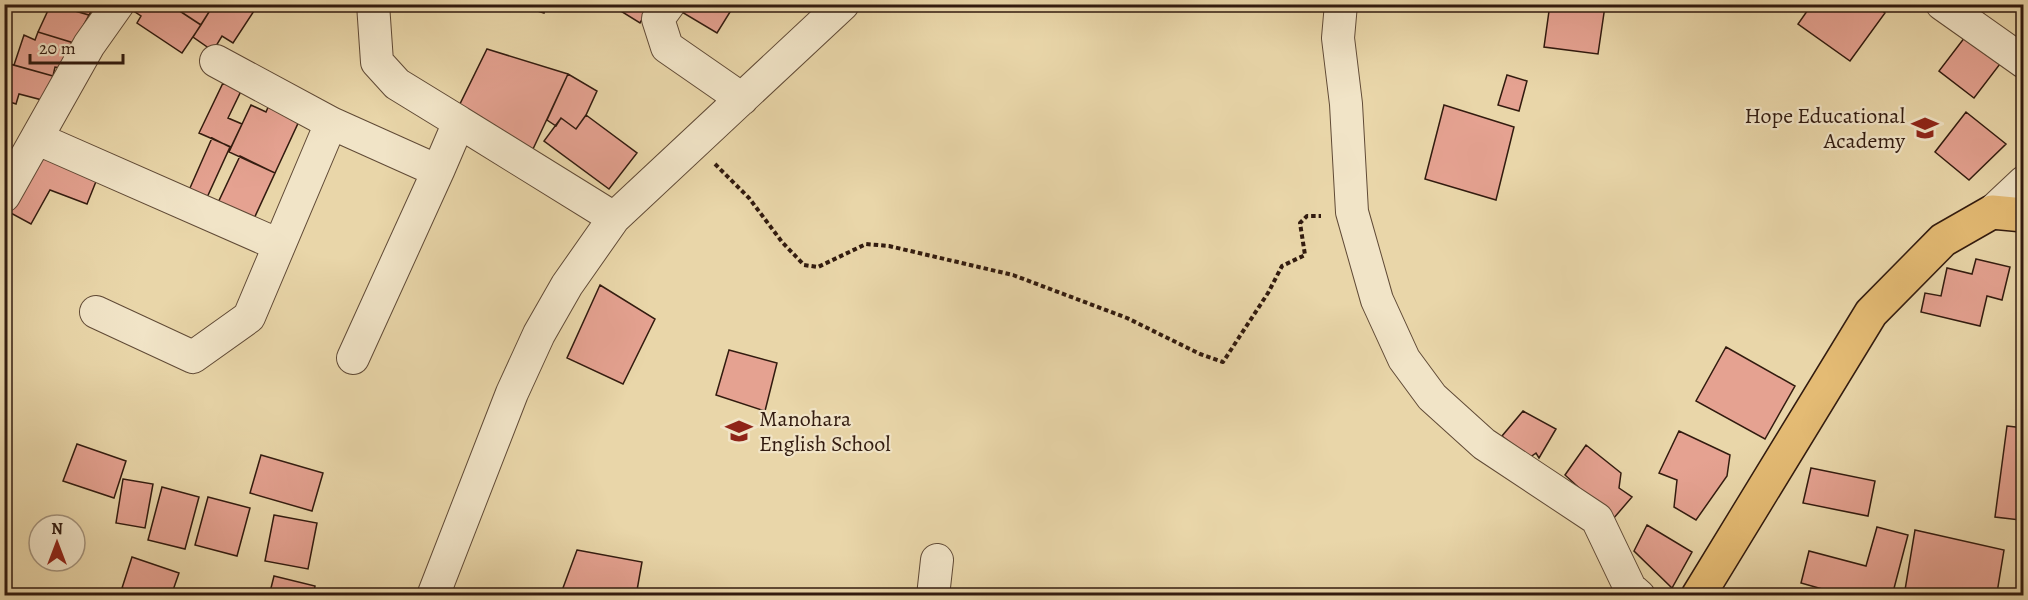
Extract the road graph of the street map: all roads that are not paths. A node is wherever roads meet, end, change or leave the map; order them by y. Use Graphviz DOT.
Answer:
graph roads {
  1 [pos="118,4"];
  2 [pos="373,4"];
  3 [pos="669,4"];
  4 [pos="843,4"];
  5 [pos="1341,4"];
  6 [pos="1942,4"];
  7 [pos="216,61"];
  8 [pos="2024,62"];
  9 [pos="742,99"];
  10 [pos="459,122"];
  11 [pos="331,123"];
  12 [pos="38,139"];
  13 [pos="438,171"];
  14 [pos="2024,182"];
  15 [pos="4,196"];
  16 [pos="2008,213"];
  17 [pos="614,218"];
  18 [pos="279,245"];
  19 [pos="96,312"];
  20 [pos="353,358"];
  21 [pos="937,560"];
  22 [pos="433,596"];
  23 [pos="933,596"];
  24 [pos="1639,596"];
  25 [pos="1698,596"];
  1 -- 12 [label="street"];
  2 -- 10 [label="street"];
  3 -- 9 [label="street"];
  4 -- 9 [label="street"];
  5 -- 24 [label="street"];
  6 -- 8 [label="street"];
  7 -- 11 [label="street"];
  9 -- 17 [label="street"];
  10 -- 13 [label="street"];
  10 -- 17 [label="street"];
  11 -- 13 [label="street"];
  11 -- 18 [label="street"];
  12 -- 15 [label="street"];
  12 -- 18 [label="street"];
  13 -- 20 [label="street"];
  14 -- 16 [label="street"];
  16 -- 25 [label="main road"];
  17 -- 22 [label="street"];
  18 -- 19 [label="street"];
  21 -- 23 [label="street"];
}
